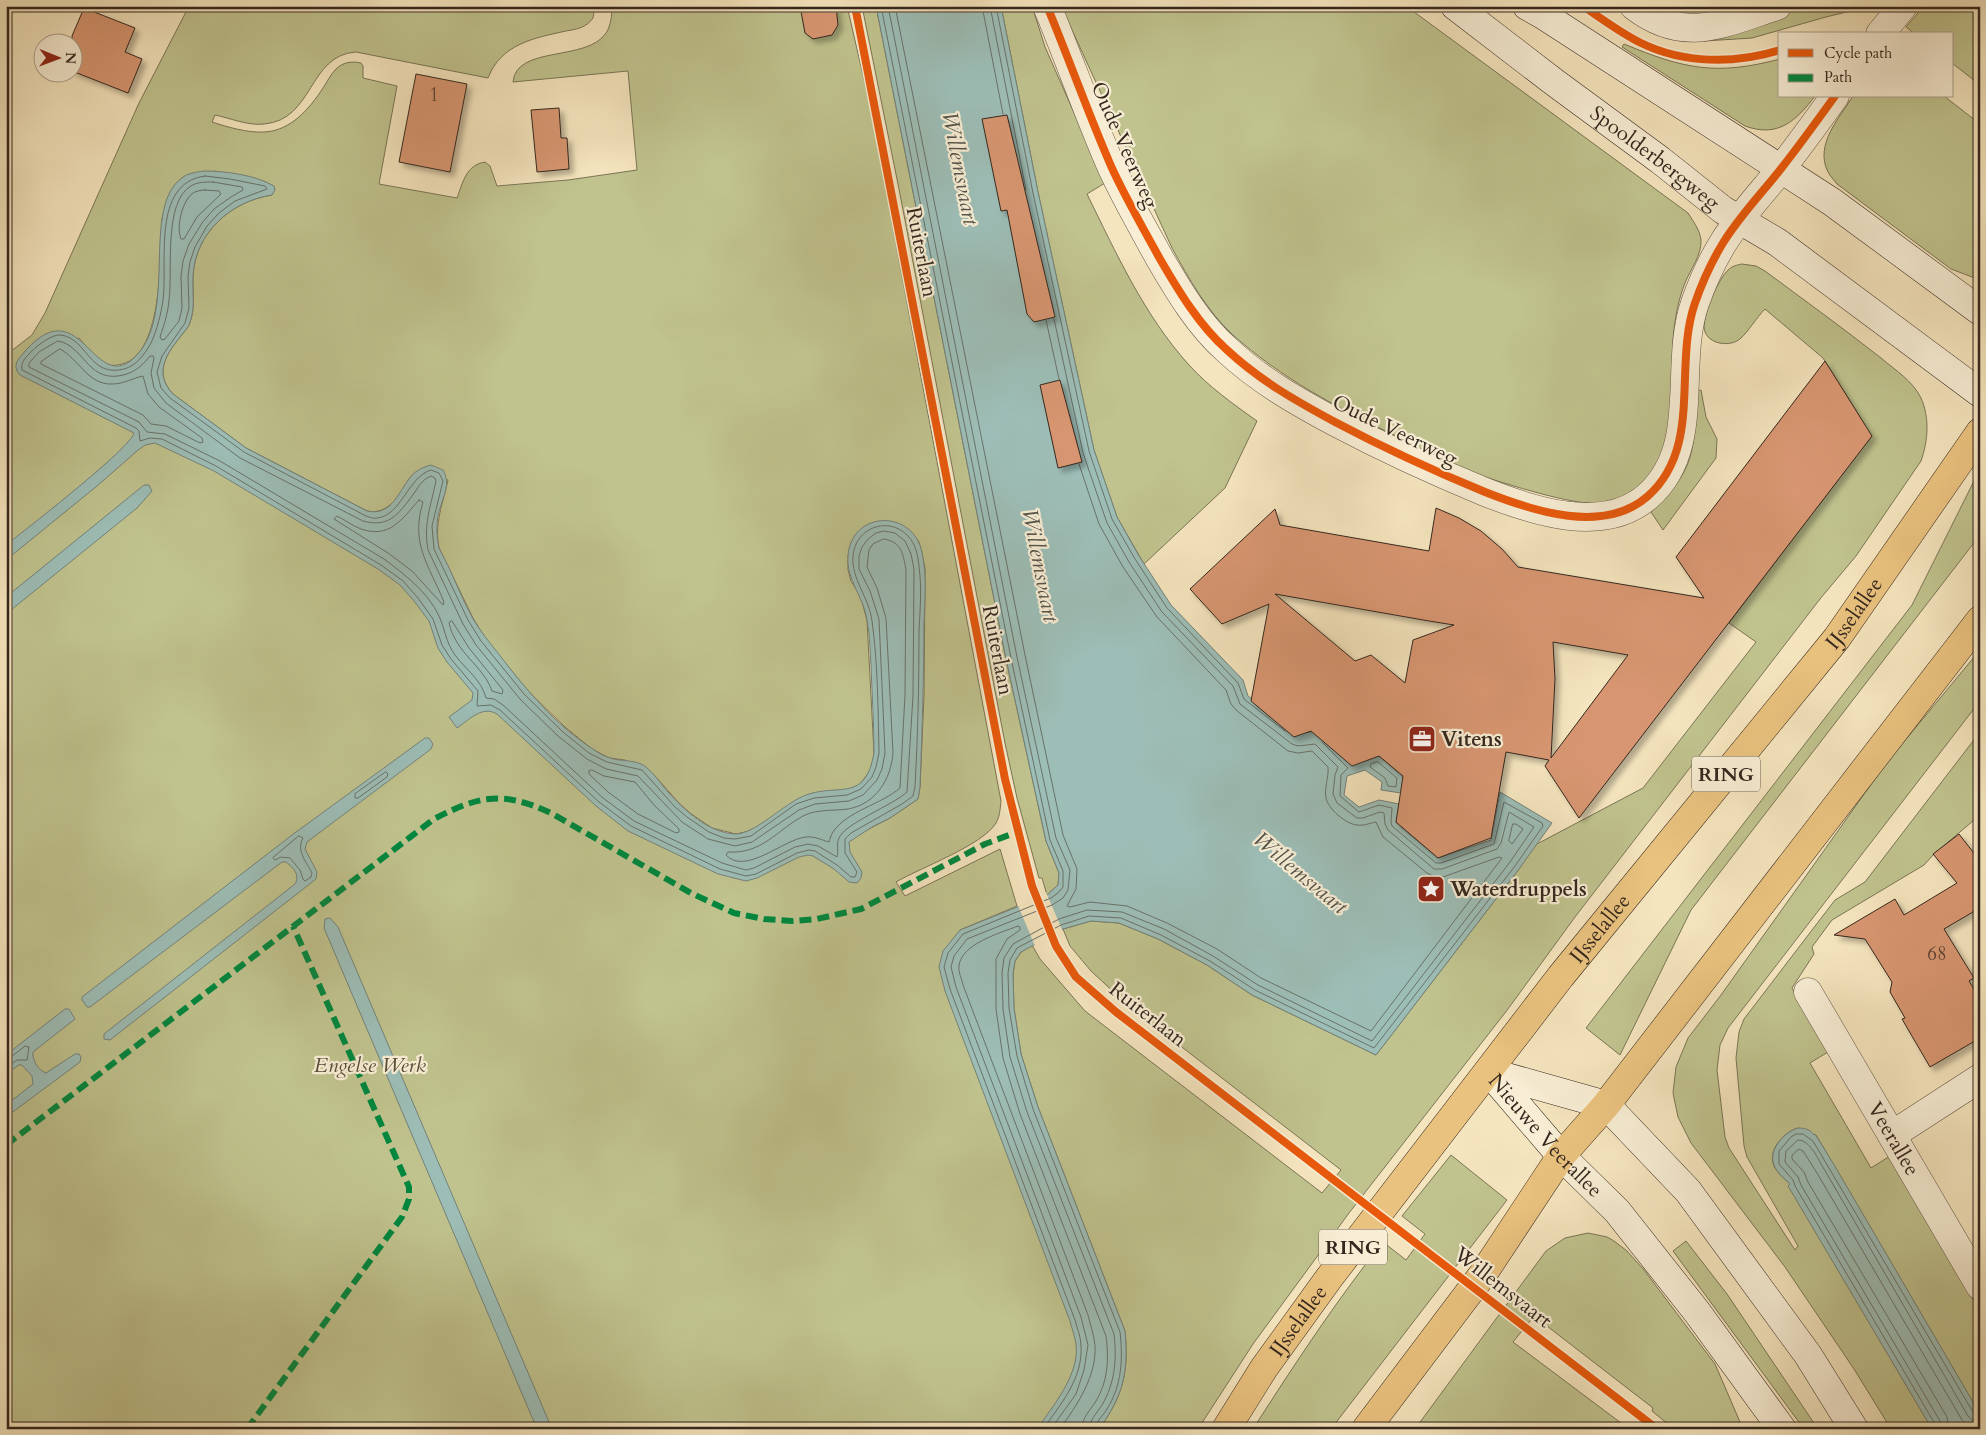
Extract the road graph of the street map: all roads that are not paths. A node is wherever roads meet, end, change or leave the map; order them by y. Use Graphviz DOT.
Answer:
graph roads {
  1 [pos="1047,6"];
  2 [pos="1455,6"];
  3 [pos="1527,6"];
  4 [pos="1634,6"];
  5 [pos="1777,6"];
  6 [pos="1903,6"];
  7 [pos="1882,32"];
  8 [pos="1834,98"];
  9 [pos="1782,168"];
  10 [pos="1740,221"];
  11 [pos="1980,311"];
  12 [pos="1980,392"];
  13 [pos="1980,432"];
  14 [pos="1980,620"];
  15 [pos="1808,992"];
  16 [pos="1489,1072"];
  17 [pos="1980,1078"];
  18 [pos="1606,1105"];
  19 [pos="1892,1135"];
  20 [pos="1561,1156"];
  21 [pos="1980,1286"];
  22 [pos="1226,1429"];
  23 [pos="1366,1429"];
  24 [pos="1782,1429"];
  25 [pos="1854,1429"];
  1 -- 10 [label="main road, Oude Veerweg"];
  2 -- 10 [label="main road, Spoolderbergweg"];
  3 -- 9 [label="main road"];
  4 -- 5 [label="main road"];
  6 -- 7 [label="main road"];
  8 -- 9 [label="main road, Oude Veerweg"];
  9 -- 10 [label="main road, Oude Veerweg"];
  9 -- 11 [label="main road"];
  10 -- 12 [label="main road, Spoolderbergweg"];
  13 -- 16 [label="main road, IJsselallee / RING"];
  14 -- 18 [label="main road"];
  15 -- 19 [label="main road, Veerallee"];
  16 -- 18 [label="main road, Nieuwe Veerallee"];
  16 -- 20 [label="main road, Nieuwe Veerallee"];
  16 -- 22 [label="main road, IJsselallee / RING"];
  17 -- 19 [label="main road"];
  18 -- 20 [label="main road"];
  18 -- 25 [label="main road"];
  19 -- 21 [label="main road, Veerallee"];
  20 -- 23 [label="main road"];
  20 -- 24 [label="main road, Nieuwe Veerallee"];
}
